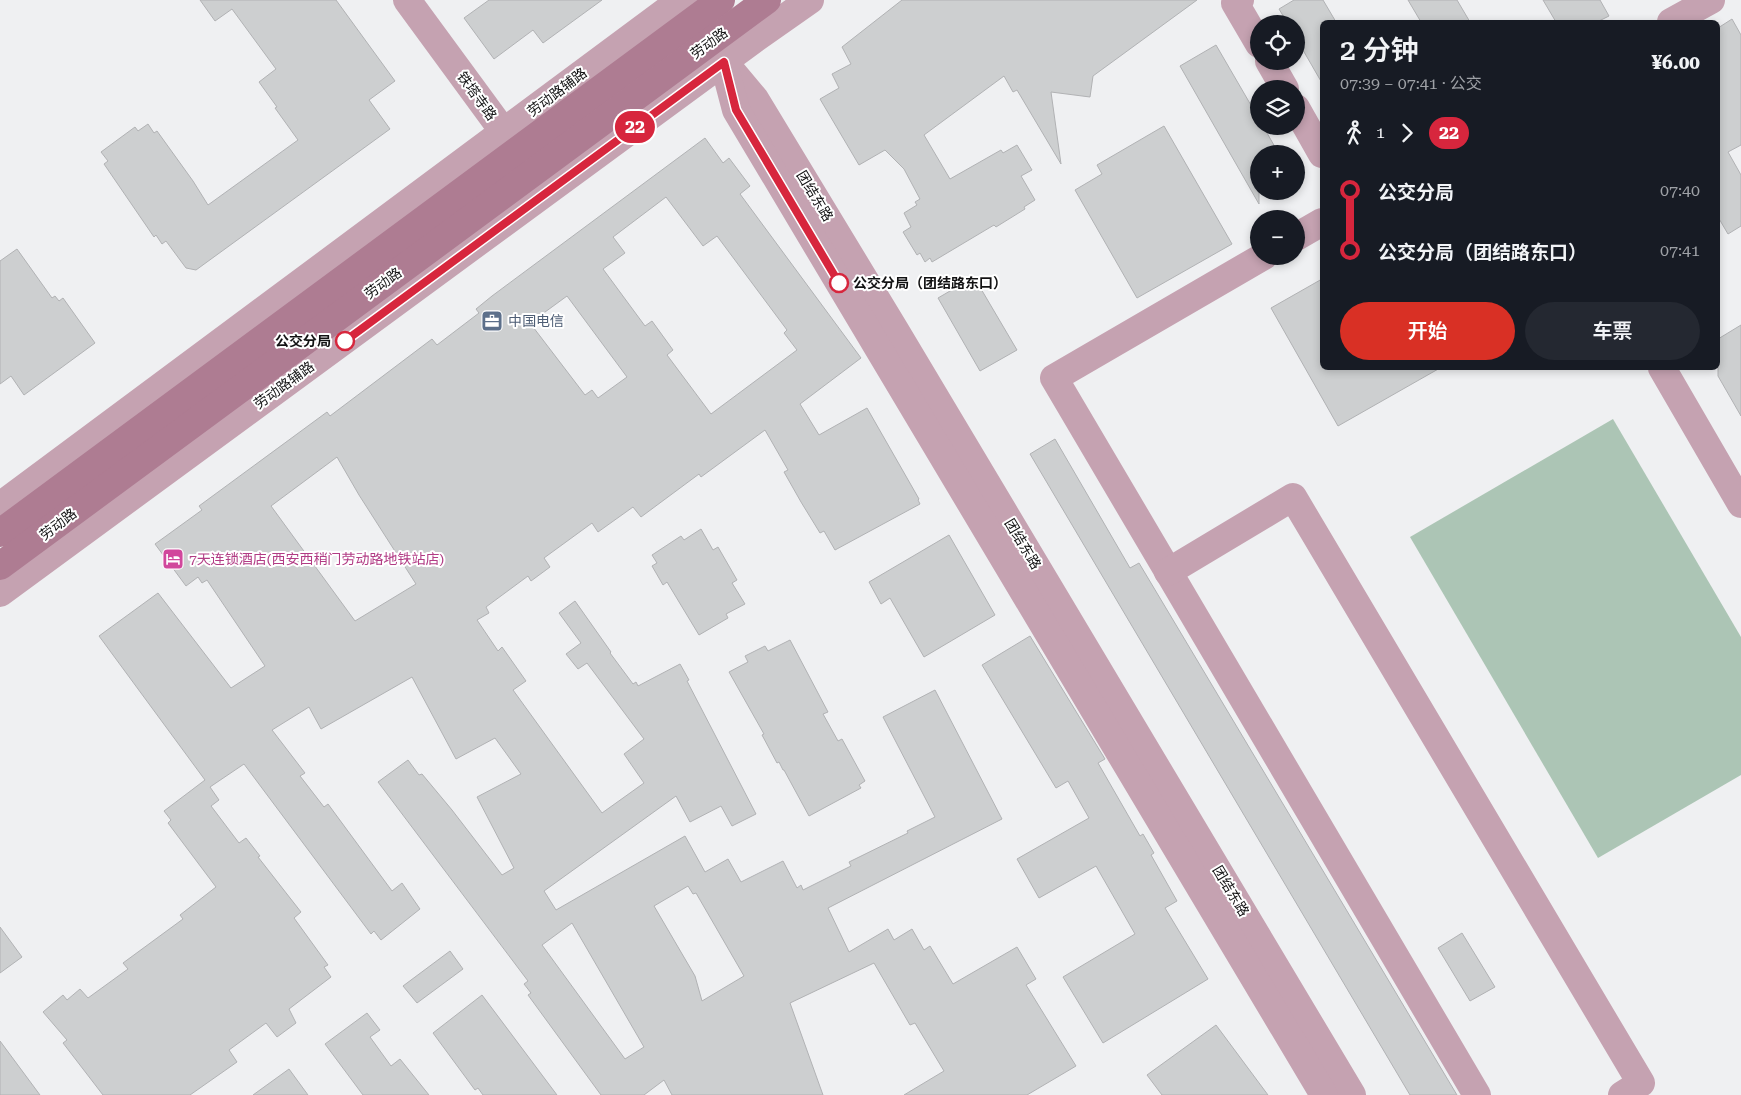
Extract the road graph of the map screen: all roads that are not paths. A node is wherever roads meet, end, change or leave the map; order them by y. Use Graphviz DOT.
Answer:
graph roads {
  1 [pos="407,0"];
  2 [pos="722,0"];
  3 [pos="767,0"];
  4 [pos="810,0"];
  5 [pos="1240,0"];
  6 [pos="1711,0"];
  7 [pos="686,7"];
  8 [pos="1675,20"];
  9 [pos="1250,29"];
  10 [pos="717,52"];
  11 [pos="1305,124"];
  12 [pos="1320,150"];
  13 [pos="525,162"];
  14 [pos="1320,223"];
  15 [pos="1305,232"];
  16 [pos="1250,264"];
  17 [pos="1663,370"];
  18 [pos="1741,504"];
  19 [pos="0,506"];
  20 [pos="0,533"];
  21 [pos="0,566"];
  22 [pos="1168,572"];
  23 [pos="0,594"];
  24 [pos="1324,1095"];
  25 [pos="1352,1095"];
  26 [pos="1477,1095"];
  27 [pos="1622,1095"];
  1 -- 13 [label="street, 铁塔寺路"];
  2 -- 7 [label="main road, 劳动路"];
  3 -- 10 [label="main road, 劳动路"];
  4 -- 10 [label="street"];
  5 -- 9 [label="street"];
  6 -- 8 [label="street"];
  7 -- 10 [label="street, 团结东路"];
  7 -- 13 [label="main road, 劳动路"];
  10 -- 13 [label="main road, 劳动路"];
  10 -- 24 [label="street"];
  10 -- 25 [label="street, 团结东路"];
  11 -- 12 [label="street"];
  13 -- 19 [label="street"];
  13 -- 20 [label="main road, 劳动路"];
  13 -- 21 [label="main road, 劳动路"];
  13 -- 23 [label="street, 劳动路辅路"];
  14 -- 15 [label="street"];
  16 -- 22 [label="street"];
  17 -- 18 [label="street"];
  22 -- 26 [label="street"];
  22 -- 27 [label="street"];
}
